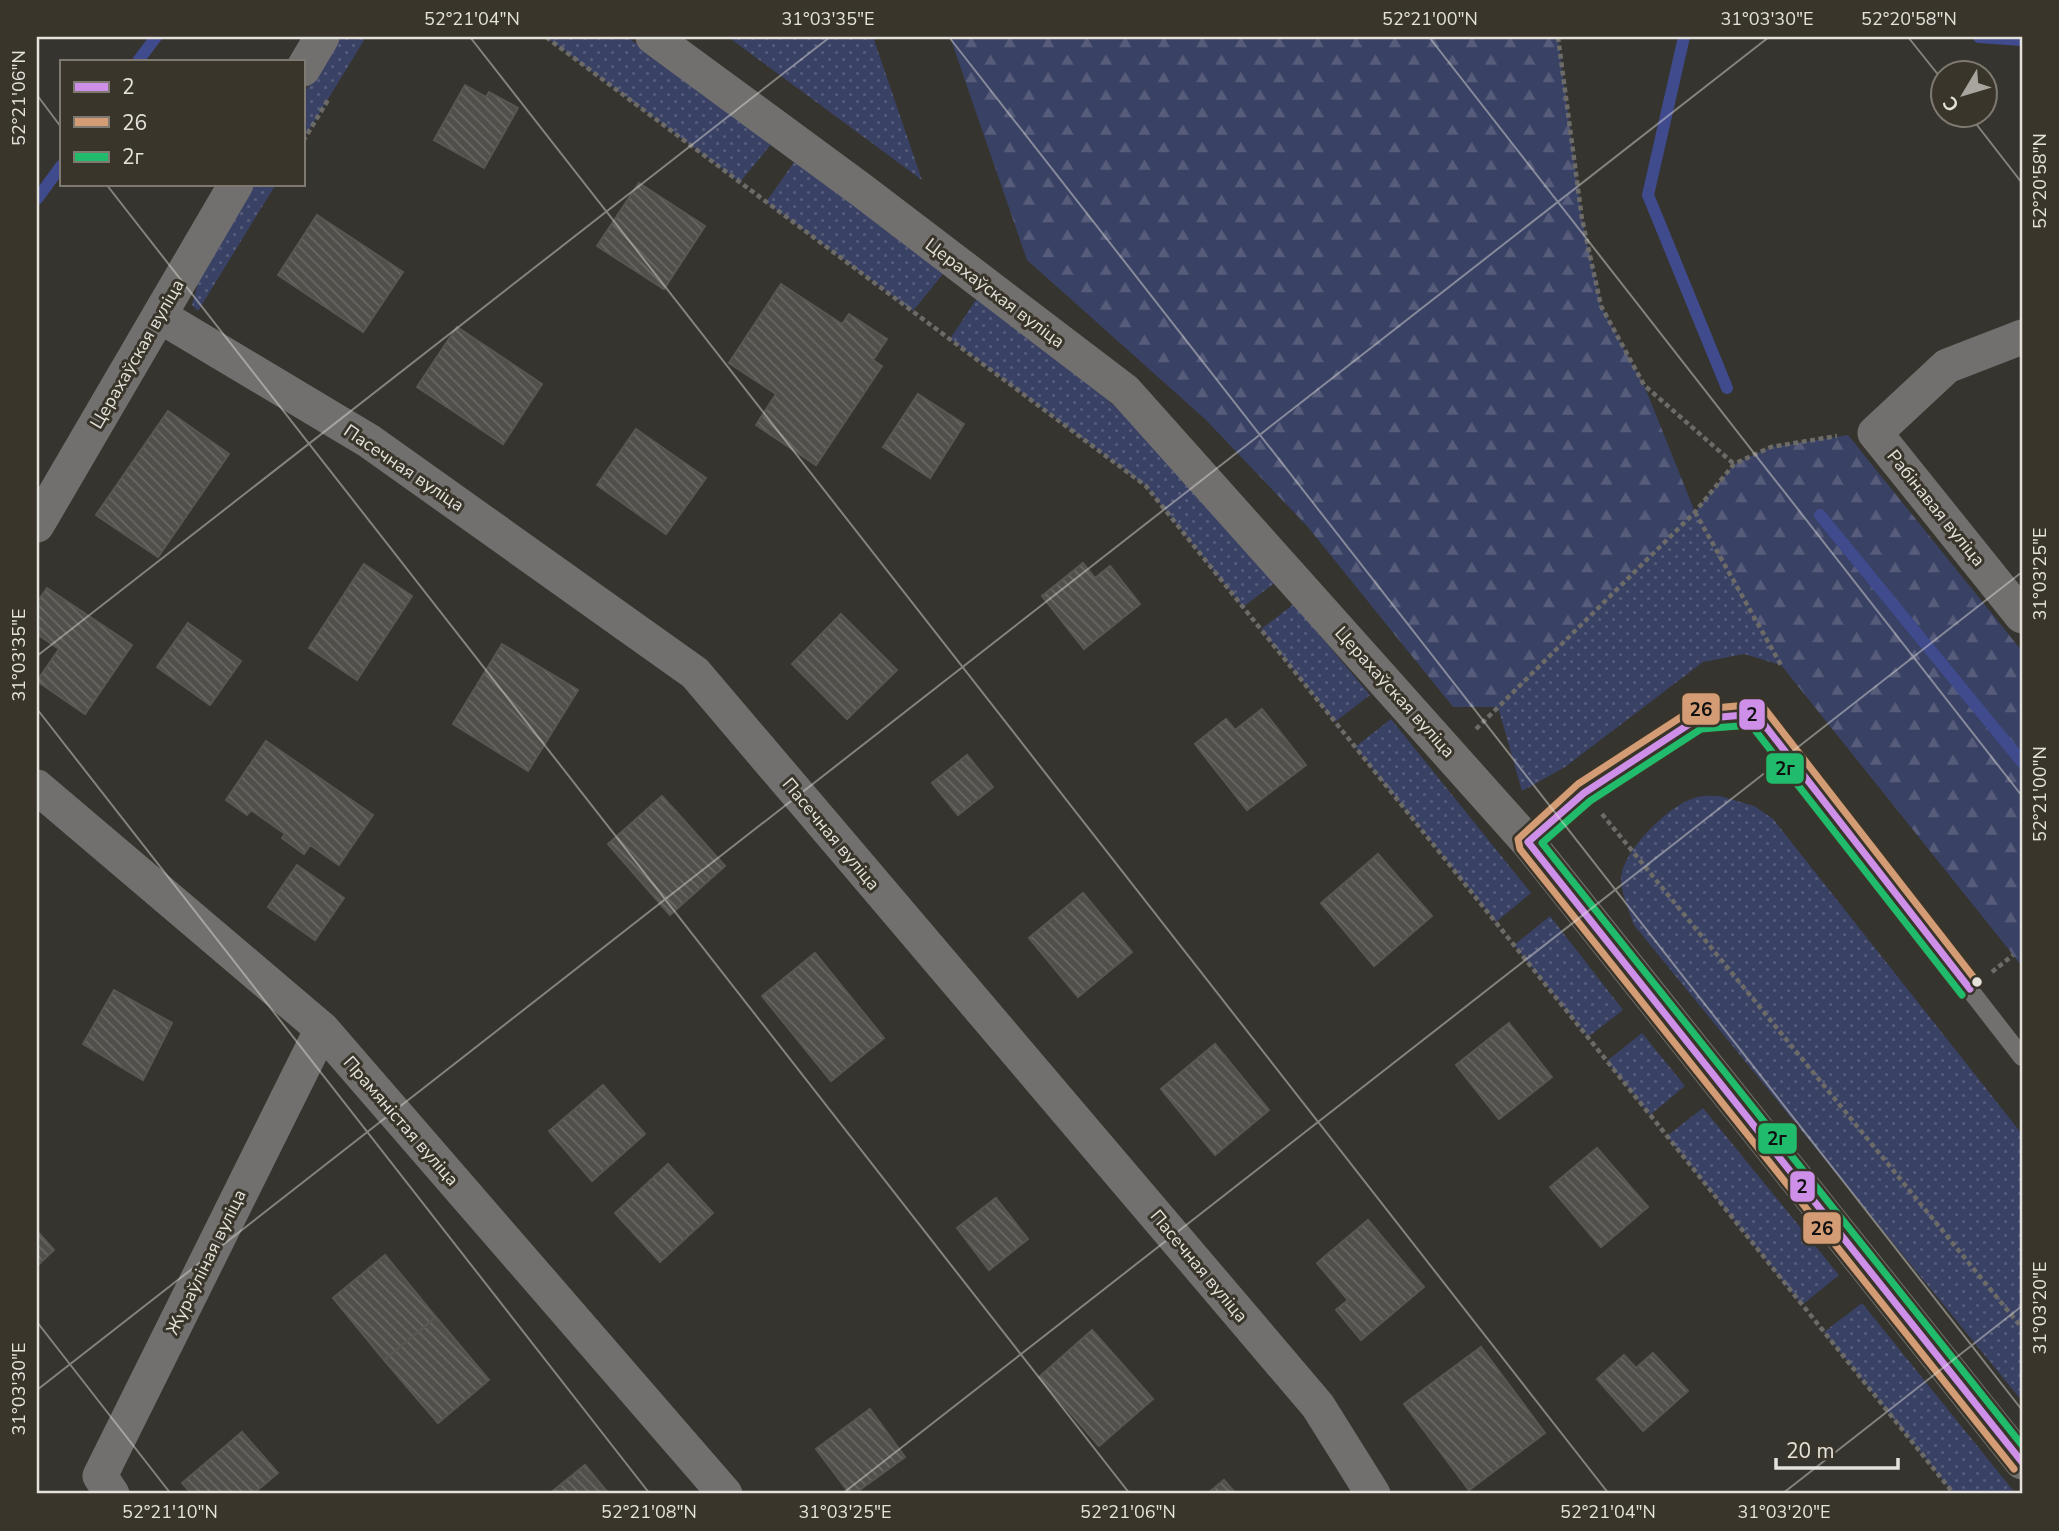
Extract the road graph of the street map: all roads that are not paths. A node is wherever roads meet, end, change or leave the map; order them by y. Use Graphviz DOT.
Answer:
graph roads {
  1 [pos="322,37"];
  2 [pos="653,37"];
  3 [pos="304,67"];
  4 [pos="235,186"];
  5 [pos="160,316"];
  6 [pos="2022,337"];
  7 [pos="37,524"];
  8 [pos="2022,616"];
  9 [pos="37,787"];
  10 [pos="1528,842"];
  11 [pos="322,1029"];
  12 [pos="2022,1057"];
  13 [pos="2022,1462"];
  14 [pos="112,1494"];
  15 [pos="725,1494"];
  16 [pos="1373,1494"];
  1 -- 3 [label="street"];
  2 -- 10 [label="street, Церахаўская вуліца"];
  4 -- 5 [label="street, Церахаўская вуліца"];
  5 -- 7 [label="street, Церахаўская вуліца"];
  5 -- 16 [label="street, Пасечная вуліца"];
  6 -- 8 [label="street, Рабінавая вуліца"];
  9 -- 11 [label="street, Прамяністая вуліца"];
  10 -- 12 [label="lane"];
  10 -- 13 [label="street, Церахаўская вуліца"];
  11 -- 14 [label="street, Жураўліная вуліца"];
  11 -- 15 [label="street, Прамяністая вуліца"];
}
